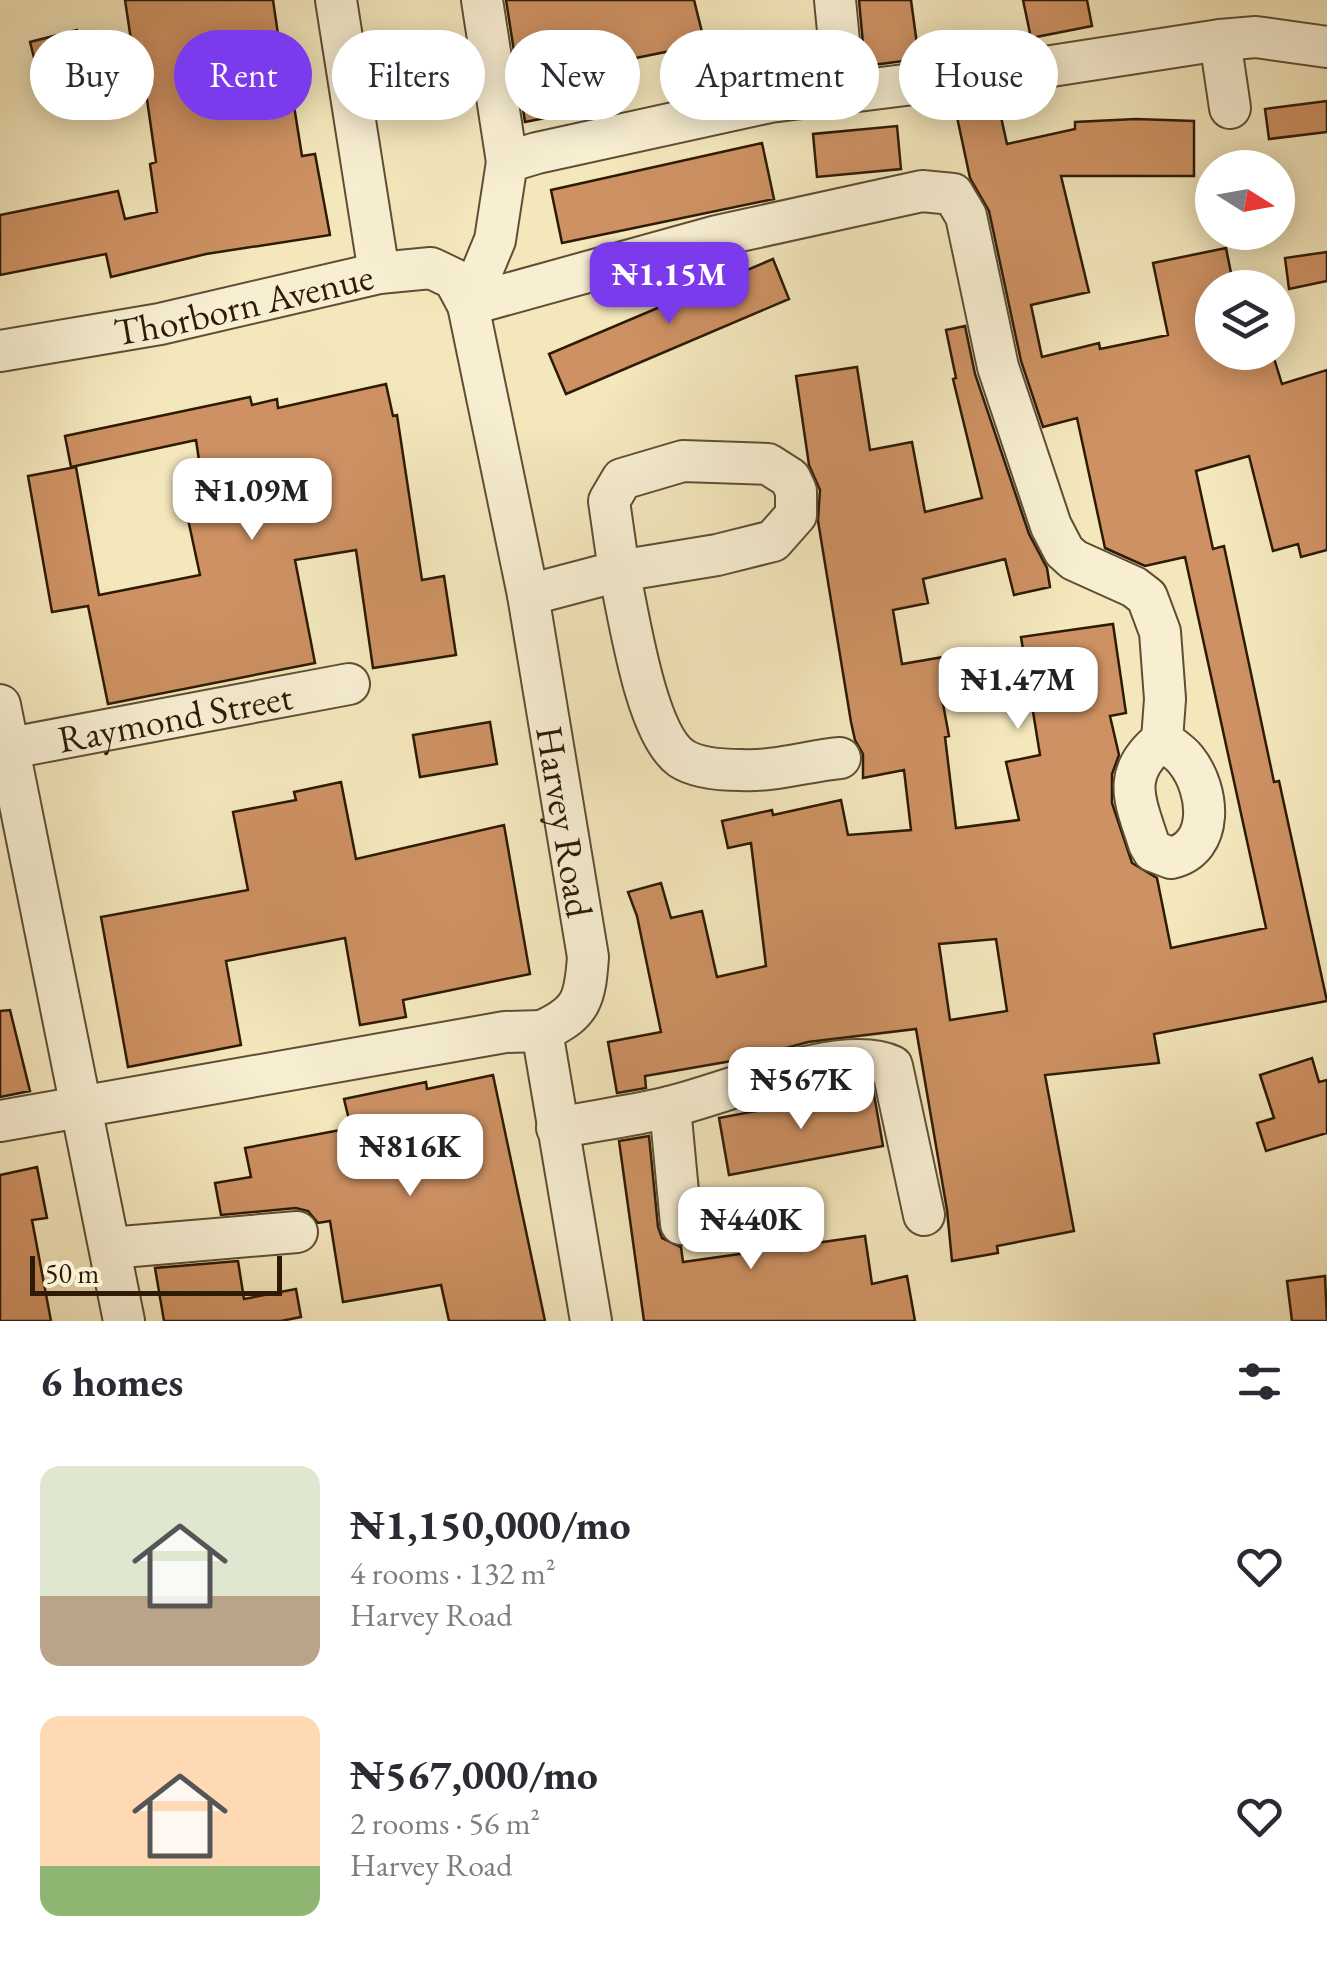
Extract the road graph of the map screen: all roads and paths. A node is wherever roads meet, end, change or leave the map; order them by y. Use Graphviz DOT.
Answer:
graph roads {
  1 [pos="336,0"];
  2 [pos="482,0"];
  3 [pos="834,0"];
  4 [pos="837,30"];
  5 [pos="1220,40"];
  6 [pos="1327,47"];
  7 [pos="879,88"];
  8 [pos="1230,108"];
  9 [pos="691,120"];
  10 [pos="507,162"];
  11 [pos="379,272"];
  12 [pos="468,305"];
  13 [pos="0,351"];
  14 [pos="528,595"];
  15 [pos="349,684"];
  16 [pos="0,705"];
  17 [pos="1162,740"];
  18 [pos="4,749"];
  19 [pos="840,758"];
  20 [pos="542,1030"];
  21 [pos="80,1106"];
  22 [pos="670,1107"];
  23 [pos="0,1121"];
  24 [pos="558,1128"];
  25 [pos="924,1215"];
  26 [pos="681,1224"];
  27 [pos="297,1232"];
  28 [pos="110,1248"];
  29 [pos="124,1321"];
  30 [pos="592,1321"];
  1 -- 11 [label="street"];
  2 -- 10 [label="street"];
  3 -- 4 [label="street"];
  5 -- 6 [label="street"];
  5 -- 7 [label="street"];
  5 -- 8 [label="street"];
  9 -- 10 [label="street"];
  10 -- 12 [label="street"];
  11 -- 12 [label="street, Thorborn Avenue"];
  11 -- 13 [label="street, Thorborn Avenue"];
  12 -- 14 [label="street, Harvey Road"];
  12 -- 17 [label="street"];
  14 -- 19 [label="street"];
  14 -- 20 [label="street, Harvey Road"];
  15 -- 18 [label="street, Raymond Street"];
  16 -- 18 [label="street"];
  18 -- 21 [label="street"];
  20 -- 21 [label="street"];
  20 -- 24 [label="street"];
  21 -- 23 [label="street"];
  21 -- 28 [label="street"];
  22 -- 24 [label="street"];
  22 -- 25 [label="street"];
  22 -- 26 [label="street"];
  24 -- 30 [label="street"];
  27 -- 28 [label="street"];
  28 -- 29 [label="street"];
}
